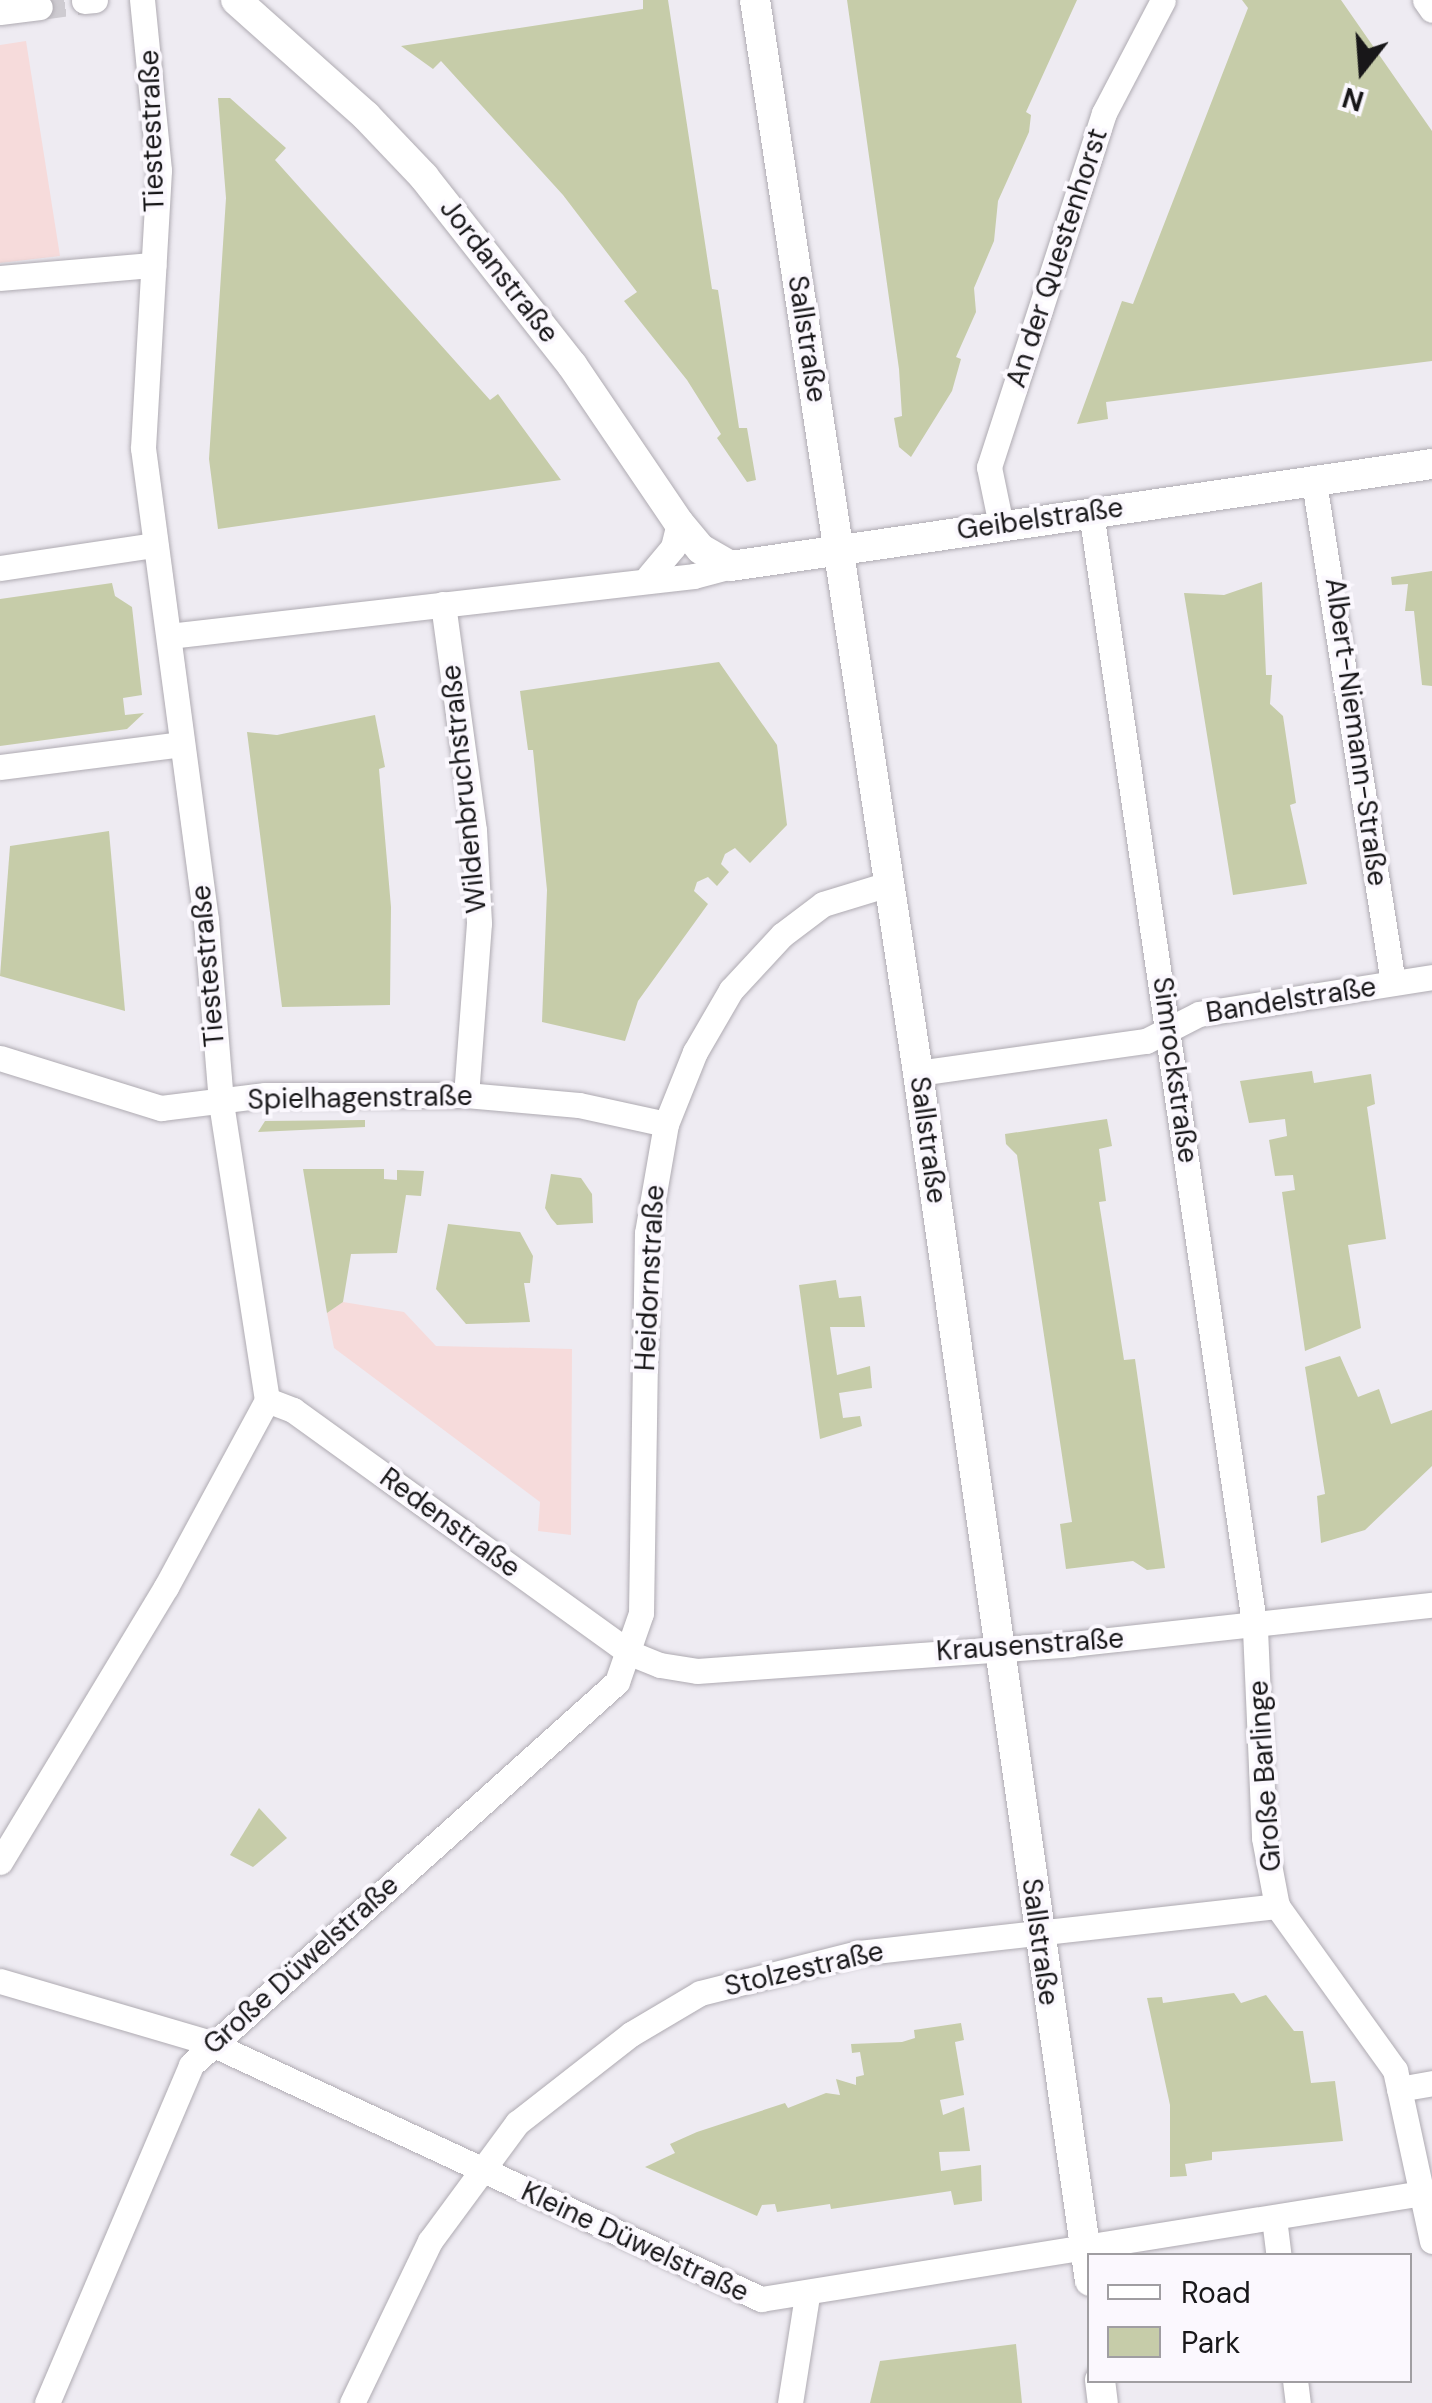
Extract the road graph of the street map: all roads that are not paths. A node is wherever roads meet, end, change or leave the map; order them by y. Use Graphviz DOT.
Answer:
graph roads {
  1 [pos="94,0"];
  2 [pos="142,0"];
  3 [pos="236,0"];
  4 [pos="756,0"];
  5 [pos="1163,0"];
  6 [pos="1426,0"];
  7 [pos="84,1"];
  8 [pos="40,7"];
  9 [pos="1432,10"];
  10 [pos="0,12"];
  11 [pos="153,265"];
  12 [pos="0,278"];
  13 [pos="1432,464"];
  14 [pos="1314,482"];
  15 [pos="1091,512"];
  16 [pos="678,524"];
  17 [pos="1001,525"];
  18 [pos="153,545"];
  19 [pos="838,548"];
  20 [pos="731,566"];
  21 [pos="0,568"];
  22 [pos="649,576"];
  23 [pos="443,604"];
  24 [pos="169,636"];
  25 [pos="182,744"];
  26 [pos="0,767"];
  27 [pos="886,885"];
  28 [pos="1432,979"];
  29 [pos="1393,983"];
  30 [pos="1169,1025"];
  31 [pos="0,1058"];
  32 [pos="918,1073"];
  33 [pos="466,1095"];
  34 [pos="220,1102"];
  35 [pos="666,1124"];
  36 [pos="267,1400"];
  37 [pos="1432,1605"];
  38 [pos="1255,1629"];
  39 [pos="1001,1648"];
  40 [pos="630,1654"];
  41 [pos="0,1862"];
  42 [pos="1277,1906"];
  43 [pos="1039,1932"];
  44 [pos="0,1981"];
  45 [pos="210,2043"];
  46 [pos="1432,2083"];
  47 [pos="1399,2089"];
  48 [pos="478,2170"];
  49 [pos="1422,2193"];
  50 [pos="1274,2218"];
  51 [pos="1432,2241"];
  52 [pos="1086,2246"];
  53 [pos="1279,2253"];
  54 [pos="1087,2255"];
  55 [pos="807,2296"];
  56 [pos="47,2403"];
  57 [pos="352,2403"];
  58 [pos="790,2403"];
  1 -- 7 [label="street"];
  2 -- 11 [label="street, Tiestestraße"];
  3 -- 16 [label="street, Jordanstraße"];
  4 -- 19 [label="street, Sallstraße"];
  5 -- 17 [label="street, An der Questenhorst"];
  6 -- 9 [label="street"];
  8 -- 10 [label="street"];
  11 -- 12 [label="street"];
  11 -- 18 [label="street, Tiestestraße"];
  13 -- 14 [label="street, Geibelstraße"];
  14 -- 15 [label="street, Geibelstraße"];
  14 -- 29 [label="street, Albert-Niemann-Straße"];
  15 -- 17 [label="street, Geibelstraße"];
  15 -- 30 [label="street, Simrockstraße"];
  16 -- 20 [label="street, Jordanstraße"];
  16 -- 22 [label="street"];
  17 -- 19 [label="street, Geibelstraße"];
  18 -- 21 [label="street"];
  18 -- 24 [label="street, Tiestestraße"];
  19 -- 20 [label="street, Geibelstraße"];
  19 -- 27 [label="street, Sallstraße"];
  20 -- 22 [label="street, Geibelstraße"];
  22 -- 23 [label="street, Geibelstraße"];
  23 -- 24 [label="street, Geibelstraße"];
  23 -- 33 [label="street, Wildenbruchstraße"];
  24 -- 25 [label="street, Tiestestraße"];
  25 -- 26 [label="street"];
  25 -- 34 [label="street, Tiestestraße"];
  27 -- 32 [label="street, Sallstraße"];
  27 -- 35 [label="street, Heidornstraße"];
  28 -- 29 [label="street, Bandelstraße"];
  29 -- 30 [label="street, Bandelstraße"];
  30 -- 32 [label="street, Bandelstraße"];
  30 -- 38 [label="street, Simrockstraße"];
  31 -- 34 [label="street, Spielhagenstraße"];
  32 -- 39 [label="street, Sallstraße"];
  33 -- 34 [label="street, Spielhagenstraße"];
  33 -- 35 [label="street, Spielhagenstraße"];
  34 -- 36 [label="street, Tiestestraße"];
  35 -- 40 [label="street, Heidornstraße"];
  36 -- 40 [label="street, Redenstraße"];
  36 -- 41 [label="street"];
  37 -- 38 [label="street, Krausenstraße"];
  38 -- 39 [label="street, Krausenstraße"];
  38 -- 42 [label="street, Große Barlinge"];
  39 -- 40 [label="street, Krausenstraße"];
  39 -- 43 [label="street, Sallstraße"];
  40 -- 45 [label="street, Große Düwelstraße"];
  42 -- 43 [label="street, Stolzestraße"];
  42 -- 47 [label="street, Große Barlinge"];
  43 -- 48 [label="street, Stolzestraße"];
  43 -- 52 [label="street, Sallstraße"];
  44 -- 45 [label="street, Kleine Düwelstraße"];
  45 -- 48 [label="street, Kleine Düwelstraße"];
  45 -- 56 [label="street, Große Düwelstraße"];
  46 -- 47 [label="street"];
  47 -- 49 [label="street, Große Barlinge"];
  48 -- 55 [label="street, Kleine Düwelstraße"];
  48 -- 57 [label="street, Stolzestraße"];
  49 -- 50 [label="street, Kleine Düwelstraße"];
  49 -- 51 [label="street, Große Barlinge"];
  50 -- 52 [label="street, Kleine Düwelstraße"];
  50 -- 53 [label="street"];
  52 -- 54 [label="street, Sallstraße"];
  52 -- 55 [label="street, Kleine Düwelstraße"];
  55 -- 58 [label="street"];
}
